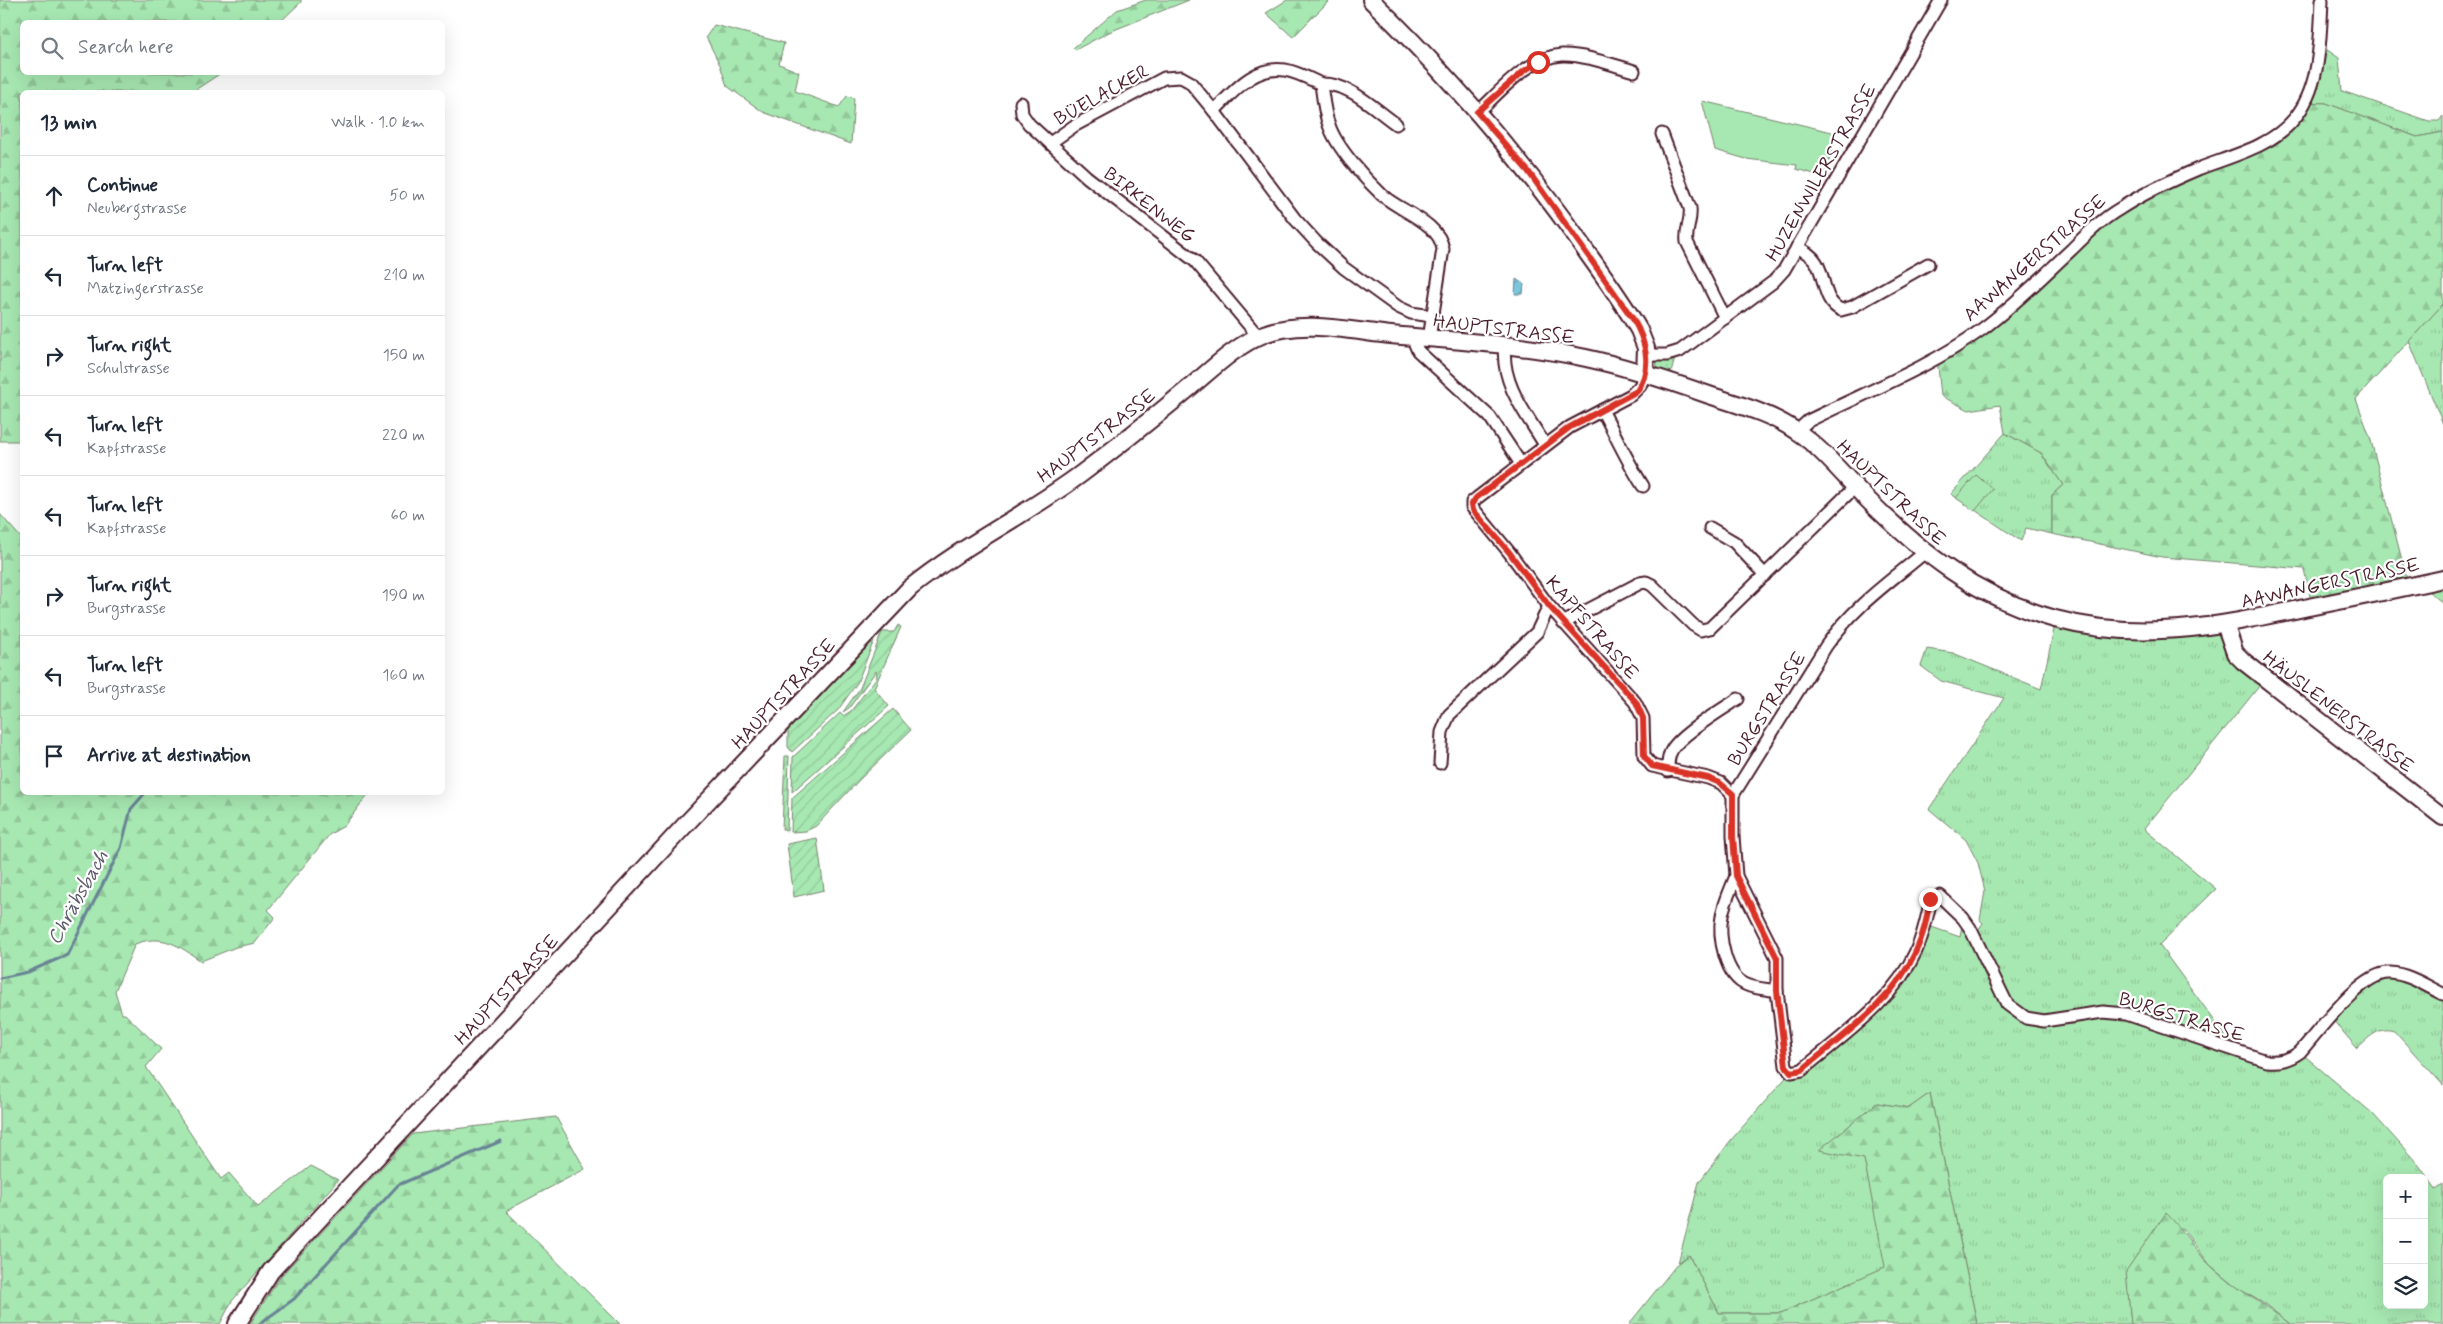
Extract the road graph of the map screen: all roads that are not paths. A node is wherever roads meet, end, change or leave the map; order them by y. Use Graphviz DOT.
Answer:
graph roads {
  1 [pos="1371,0"];
  2 [pos="1941,0"];
  3 [pos="2322,0"];
  4 [pos="1634,71"];
  5 [pos="1321,84"];
  6 [pos="1022,103"];
  7 [pos="1214,111"];
  8 [pos="1477,112"];
  9 [pos="1396,124"];
  10 [pos="1662,134"];
  11 [pos="1050,143"];
  12 [pos="1797,246"];
  13 [pos="1928,264"];
  14 [pos="1432,316"];
  15 [pos="1725,318"];
  16 [pos="1258,336"];
  17 [pos="1412,337"];
  18 [pos="1429,339"];
  19 [pos="1505,346"];
  20 [pos="1646,355"];
  21 [pos="1644,373"];
  22 [pos="1602,410"];
  23 [pos="1797,431"];
  24 [pos="1545,445"];
  25 [pos="1521,464"];
  26 [pos="1643,486"];
  27 [pos="1855,487"];
  28 [pos="1710,528"];
  29 [pos="1924,553"];
  30 [pos="1765,575"];
  31 [pos="2443,579"];
  32 [pos="1549,606"];
  33 [pos="1563,623"];
  34 [pos="2225,624"];
  35 [pos="1738,698"];
  36 [pos="1440,763"];
  37 [pos="1668,770"];
  38 [pos="1733,794"];
  39 [pos="2443,817"];
  40 [pos="1736,876"];
  41 [pos="1777,991"];
  42 [pos="2443,994"];
  43 [pos="237,1324"];
  1 -- 8 [label="street"];
  2 -- 12 [label="street, HUZENWILERSTRASSE"];
  3 -- 23 [label="street, AAWANGERSTRASSE"];
  4 -- 8 [label="street"];
  5 -- 7 [label="street"];
  5 -- 9 [label="street"];
  5 -- 14 [label="street"];
  6 -- 11 [label="street, BIRKENWEG"];
  7 -- 11 [label="street, BÜELACKER"];
  7 -- 14 [label="street, BÜELACKER"];
  8 -- 20 [label="street"];
  10 -- 15 [label="street"];
  11 -- 16 [label="street, BIRKENWEG"];
  12 -- 13 [label="street"];
  12 -- 15 [label="street, HUZENWILERSTRASSE"];
  14 -- 18 [label="street"];
  15 -- 20 [label="street, HUZENWILERSTRASSE"];
  16 -- 17 [label="street, HAUPTSTRASSE"];
  16 -- 43 [label="street, HAUPTSTRASSE"];
  17 -- 18 [label="street, HAUPTSTRASSE"];
  17 -- 25 [label="street"];
  18 -- 19 [label="street, HAUPTSTRASSE"];
  19 -- 21 [label="street, HAUPTSTRASSE"];
  19 -- 24 [label="street"];
  20 -- 21 [label="street"];
  21 -- 22 [label="street"];
  21 -- 23 [label="street, HAUPTSTRASSE"];
  22 -- 24 [label="street"];
  22 -- 26 [label="street"];
  23 -- 27 [label="street, HAUPTSTRASSE"];
  24 -- 25 [label="street"];
  25 -- 32 [label="street, KAPFSTRASSE"];
  27 -- 29 [label="street, HAUPTSTRASSE"];
  27 -- 30 [label="street"];
  28 -- 30 [label="street"];
  29 -- 34 [label="street, HAUPTSTRASSE"];
  29 -- 38 [label="street, BURGSTRASSE"];
  30 -- 33 [label="street"];
  31 -- 34 [label="street, AAWANGERSTRASSE"];
  32 -- 33 [label="street, KAPFSTRASSE"];
  32 -- 36 [label="street"];
  33 -- 37 [label="street, KAPFSTRASSE"];
  34 -- 39 [label="street, HÄUSLENERSTRASSE"];
  35 -- 37 [label="street"];
  37 -- 38 [label="street, KAPFSTRASSE"];
  38 -- 40 [label="street, BURGSTRASSE"];
  40 -- 41 [label="street, BURGSTRASSE"];
  40 -- 41 [label="street"];
  41 -- 42 [label="street, BURGSTRASSE"];
}
